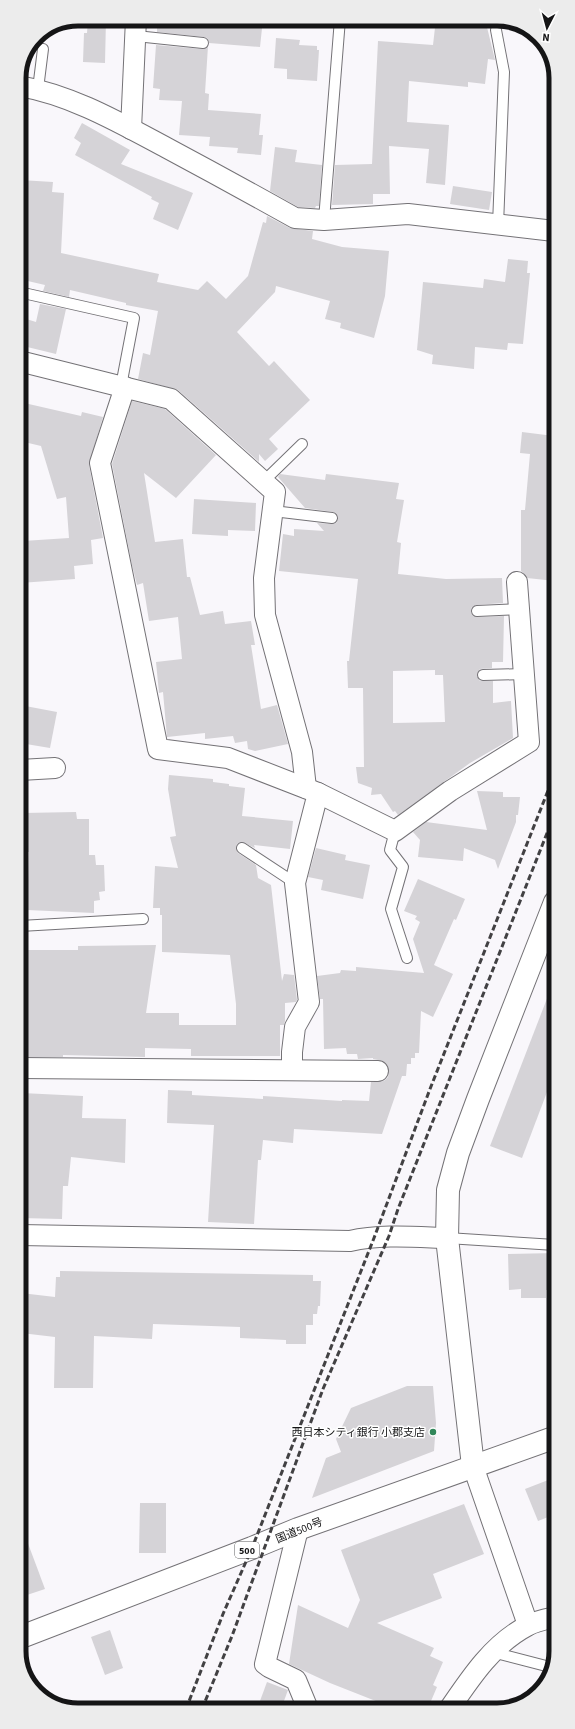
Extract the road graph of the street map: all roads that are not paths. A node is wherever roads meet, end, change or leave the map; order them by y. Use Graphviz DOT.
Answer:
graph roads {
  1 [pos="339,26"];
  2 [pos="136,27"];
  3 [pos="496,30"];
  4 [pos="203,43"];
  5 [pos="43,49"];
  6 [pos="29,87"];
  7 [pos="131,129"];
  8 [pos="324,220"];
  9 [pos="498,224"];
  10 [pos="549,230"];
  11 [pos="26,294"];
  12 [pos="26,363"];
  13 [pos="123,386"];
  14 [pos="302,444"];
  15 [pos="264,481"];
  16 [pos="273,511"];
  17 [pos="332,518"];
  18 [pos="518,582"];
  19 [pos="519,609"];
  20 [pos="477,611"];
  21 [pos="524,674"];
  22 [pos="483,675"];
  23 [pos="54,768"];
  24 [pos="26,770"];
  25 [pos="312,790"];
  26 [pos="395,830"];
  27 [pos="242,848"];
  28 [pos="295,883"];
  29 [pos="549,917"];
  30 [pos="142,919"];
  31 [pos="26,926"];
  32 [pos="407,958"];
  33 [pos="26,1068"];
  34 [pos="292,1070"];
  35 [pos="378,1072"];
  36 [pos="26,1235"];
  37 [pos="447,1238"];
  38 [pos="549,1245"];
  39 [pos="549,1439"];
  40 [pos="473,1466"];
  41 [pos="298,1529"];
  42 [pos="549,1619"];
  43 [pos="528,1625"];
  44 [pos="26,1635"];
  45 [pos="492,1652"];
  46 [pos="546,1667"];
  47 [pos="306,1703"];
  48 [pos="453,1703"];
  1 -- 8 [label="lane"];
  2 -- 4 [label="lane"];
  2 -- 7 [label="street"];
  3 -- 9 [label="lane"];
  5 -- 6 [label="lane"];
  6 -- 7 [label="street"];
  7 -- 8 [label="street"];
  8 -- 9 [label="street"];
  9 -- 10 [label="street"];
  11 -- 13 [label="lane"];
  12 -- 13 [label="street"];
  13 -- 15 [label="street"];
  13 -- 25 [label="street"];
  14 -- 15 [label="lane"];
  15 -- 16 [label="street"];
  16 -- 17 [label="lane"];
  16 -- 25 [label="street"];
  18 -- 19 [label="street"];
  19 -- 20 [label="lane"];
  19 -- 21 [label="street"];
  21 -- 22 [label="lane"];
  21 -- 26 [label="street"];
  23 -- 24 [label="street"];
  25 -- 26 [label="street"];
  25 -- 28 [label="street"];
  26 -- 32 [label="lane"];
  27 -- 28 [label="lane"];
  28 -- 34 [label="street"];
  29 -- 37 [label="main road"];
  30 -- 31 [label="lane"];
  33 -- 34 [label="street"];
  34 -- 35 [label="street"];
  36 -- 37 [label="street"];
  37 -- 38 [label="lane"];
  37 -- 40 [label="main road"];
  39 -- 40 [label="main road, 国道500号 / 500"];
  40 -- 41 [label="main road, 国道500号 / 500"];
  40 -- 43 [label="street"];
  41 -- 44 [label="main road, 国道500号 / 500"];
  41 -- 47 [label="street"];
  42 -- 43 [label="street"];
  43 -- 45 [label="street"];
  45 -- 46 [label="lane"];
  45 -- 48 [label="street"];
}
